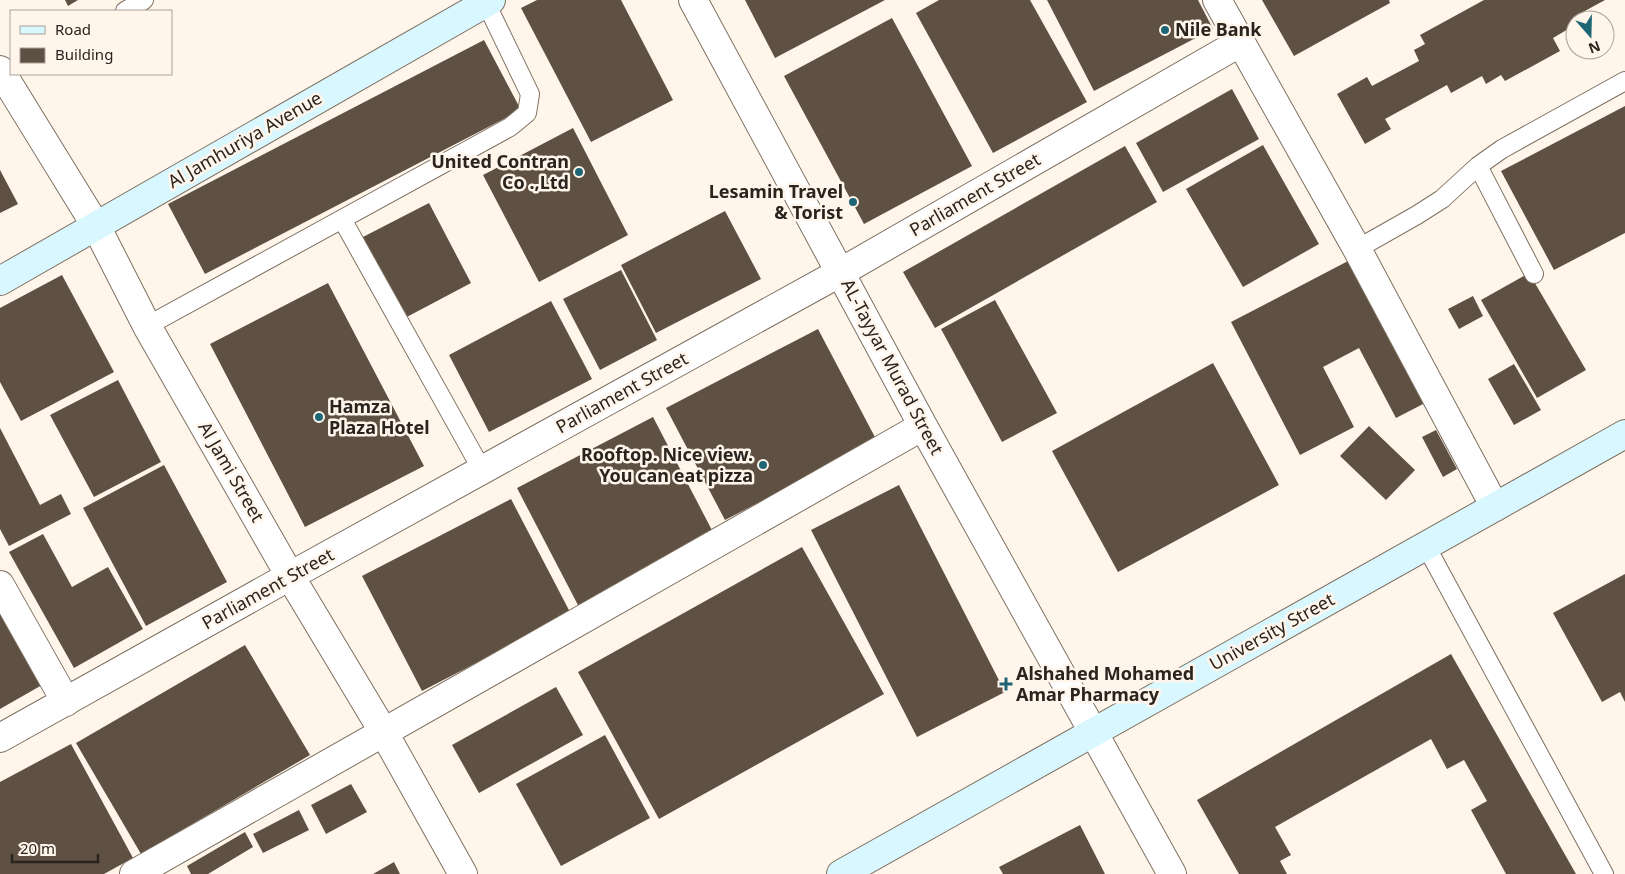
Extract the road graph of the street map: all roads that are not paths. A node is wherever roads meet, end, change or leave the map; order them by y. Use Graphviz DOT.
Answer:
graph roads {
  1 [pos="144,0"];
  2 [pos="693,0"];
  3 [pos="1217,0"];
  4 [pos="488,1"];
  5 [pos="127,10"];
  6 [pos="1241,42"];
  7 [pos="10,75"];
  8 [pos="1625,81"];
  9 [pos="1478,166"];
  10 [pos="342,219"];
  11 [pos="96,226"];
  12 [pos="1357,249"];
  13 [pos="841,272"];
  14 [pos="1534,274"];
  15 [pos="0,281"];
  16 [pos="148,326"];
  17 [pos="923,426"];
  18 [pos="1625,434"];
  19 [pos="482,470"];
  20 [pos="1495,507"];
  21 [pos="1426,546"];
  22 [pos="290,576"];
  23 [pos="0,585"];
  24 [pos="66,702"];
  25 [pos="383,731"];
  26 [pos="1092,732"];
  27 [pos="0,738"];
  28 [pos="134,874"];
  29 [pos="463,874"];
  30 [pos="841,874"];
  31 [pos="1172,874"];
  32 [pos="1604,874"];
  1 -- 5 [label="lane"];
  2 -- 13 [label="street, AL-Tayyar Murad Street"];
  3 -- 6 [label="street"];
  4 -- 10 [label="lane"];
  4 -- 11 [label="main road, Al Jamhuriya Avenue"];
  6 -- 12 [label="street"];
  6 -- 13 [label="street, Parliament Street"];
  7 -- 11 [label="street, Al Jami Street"];
  8 -- 9 [label="lane"];
  9 -- 12 [label="lane"];
  9 -- 14 [label="lane"];
  10 -- 16 [label="lane"];
  10 -- 19 [label="lane"];
  11 -- 15 [label="main road, Al Jamhuriya Avenue"];
  11 -- 16 [label="street, Al Jami Street"];
  12 -- 20 [label="street"];
  13 -- 17 [label="street, AL-Tayyar Murad Street"];
  13 -- 19 [label="street, Parliament Street"];
  16 -- 22 [label="street, Al Jami Street"];
  17 -- 25 [label="street"];
  17 -- 26 [label="street, AL-Tayyar Murad Street"];
  18 -- 20 [label="main road, University Street"];
  19 -- 22 [label="street, Parliament Street"];
  20 -- 21 [label="main road, University Street"];
  21 -- 26 [label="main road, University Street"];
  21 -- 32 [label="lane"];
  22 -- 24 [label="street, Parliament Street"];
  22 -- 25 [label="street, Al Jami Street"];
  23 -- 24 [label="street"];
  24 -- 27 [label="street, Parliament Street"];
  25 -- 28 [label="street"];
  25 -- 29 [label="street, Al Jami Street"];
  26 -- 30 [label="main road, University Street"];
  26 -- 31 [label="street, AL-Tayyar Murad Street"];
}
